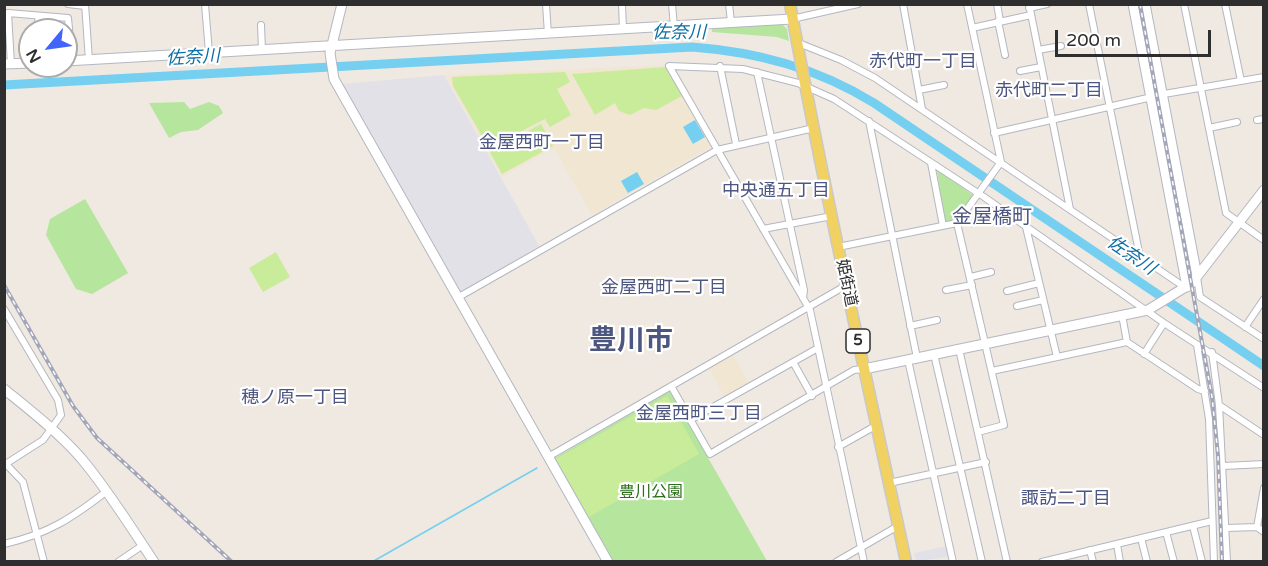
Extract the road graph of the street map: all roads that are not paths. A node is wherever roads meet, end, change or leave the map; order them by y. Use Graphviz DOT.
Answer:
graph roads {
  1 [pos="68,4"];
  2 [pos="206,4"];
  3 [pos="342,4"];
  4 [pos="546,4"];
  5 [pos="622,4"];
  6 [pos="672,4"];
  7 [pos="729,4"];
  8 [pos="790,4"];
  9 [pos="858,4"];
  10 [pos="903,4"];
  11 [pos="967,4"];
  12 [pos="997,4"];
  13 [pos="1047,4"];
  14 [pos="1089,4"];
  15 [pos="1132,4"];
  16 [pos="1145,4"];
  17 [pos="1184,4"];
  18 [pos="1225,4"];
  19 [pos="85,5"];
  20 [pos="835,7"];
  21 [pos="1030,9"];
  22 [pos="38,15"];
  23 [pos="38,18"];
  24 [pos="68,18"];
  25 [pos="792,19"];
  26 [pos="999,21"];
  27 [pos="731,22"];
  28 [pos="261,25"];
  29 [pos="674,27"];
  30 [pos="972,28"];
  31 [pos="623,29"];
  32 [pos="548,34"];
  33 [pos="332,45"];
  34 [pos="796,45"];
  35 [pos="1061,46"];
  36 [pos="262,50"];
  37 [pos="1038,50"];
  38 [pos="209,53"];
  39 [pos="1005,55"];
  40 [pos="89,60"];
  41 [pos="78,61"];
  42 [pos="8,64"];
  43 [pos="720,66"];
  44 [pos="1041,67"];
  45 [pos="1020,71"];
  46 [pos="757,72"];
  47 [pos="1263,77"];
  48 [pos="1241,81"];
  49 [pos="805,83"];
  50 [pos="944,85"];
  51 [pos="1201,88"];
  52 [pos="918,90"];
  53 [pos="1164,94"];
  54 [pos="1152,97"];
  55 [pos="1109,106"];
  56 [pos="922,109"];
  57 [pos="1052,119"];
  58 [pos="869,121"];
  59 [pos="1237,122"];
  60 [pos="814,128"];
  61 [pos="1209,128"];
  62 [pos="994,133"];
  63 [pos="771,137"];
  64 [pos="736,144"];
  65 [pos="717,150"];
  66 [pos="1001,162"];
  67 [pos="931,163"];
  68 [pos="980,192"];
  69 [pos="1262,194"];
  70 [pos="1070,209"];
  71 [pos="832,216"];
  72 [pos="1238,222"];
  73 [pos="957,223"];
  74 [pos="790,224"];
  75 [pos="943,226"];
  76 [pos="1026,226"];
  77 [pos="763,229"];
  78 [pos="891,237"];
  79 [pos="1263,240"];
  80 [pos="838,247"];
  81 [pos="1140,257"];
  82 [pos="992,272"];
  83 [pos="1197,276"];
  84 [pos="970,277"];
  85 [pos="1039,284"];
  86 [pos="972,285"];
  87 [pos="845,286"];
  88 [pos="1184,289"];
  89 [pos="946,290"];
  90 [pos="1007,291"];
  91 [pos="456,298"];
  92 [pos="803,298"];
  93 [pos="1263,299"];
  94 [pos="1043,300"];
  95 [pos="1162,303"];
  96 [pos="1017,306"];
  97 [pos="808,307"];
  98 [pos="4,309"];
  99 [pos="1148,310"];
  100 [pos="1122,315"];
  101 [pos="1157,317"];
  102 [pos="937,320"];
  103 [pos="1164,323"];
  104 [pos="910,326"];
  105 [pos="1245,327"];
  106 [pos="1051,330"];
  107 [pos="1263,339"];
  108 [pos="1127,342"];
  109 [pos="986,344"];
  110 [pos="1197,345"];
  111 [pos="818,348"];
  112 [pos="959,349"];
  113 [pos="1212,352"];
  114 [pos="933,354"];
  115 [pos="1144,354"];
  116 [pos="1057,357"];
  117 [pos="912,359"];
  118 [pos="793,362"];
  119 [pos="864,369"];
  120 [pos="992,371"];
  121 [pos="671,386"];
  122 [pos="826,387"];
  123 [pos="1263,388"];
  124 [pos="4,389"];
  125 [pos="1205,391"];
  126 [pos="812,396"];
  127 [pos="1219,405"];
  128 [pos="690,420"];
  129 [pos="877,425"];
  130 [pos="52,429"];
  131 [pos="978,432"];
  132 [pos="1263,435"];
  133 [pos="838,447"];
  134 [pos="548,457"];
  135 [pos="986,462"];
  136 [pos="5,464"];
  137 [pos="1263,464"];
  138 [pos="1223,466"];
  139 [pos="959,468"];
  140 [pos="933,474"];
  141 [pos="889,483"];
  142 [pos="1263,488"];
  143 [pos="107,491"];
  144 [pos="1212,521"];
  145 [pos="898,526"];
  146 [pos="1193,526"];
  147 [pos="1257,527"];
  148 [pos="1226,528"];
  149 [pos="1167,532"];
  150 [pos="1263,532"];
  151 [pos="36,536"];
  152 [pos="1141,538"];
  153 [pos="4,544"];
  154 [pos="1117,544"];
  155 [pos="143,545"];
  156 [pos="861,547"];
  157 [pos="1090,550"];
  158 [pos="1064,559"];
  159 [pos="44,561"];
  160 [pos="118,561"];
  161 [pos="154,561"];
  162 [pos="608,561"];
  163 [pos="836,561"];
  164 [pos="864,561"];
  165 [pos="906,561"];
  166 [pos="953,561"];
  167 [pos="982,561"];
  168 [pos="1007,561"];
  169 [pos="1042,561"];
  170 [pos="1093,561"];
  171 [pos="1120,561"];
  172 [pos="1147,561"];
  173 [pos="1174,561"];
  174 [pos="1202,561"];
  175 [pos="1214,561"];
  176 [pos="1227,561"];
  1 -- 19 [label="street"];
  2 -- 38 [label="street"];
  3 -- 33 [label="street"];
  4 -- 32 [label="street"];
  5 -- 31 [label="street"];
  6 -- 29 [label="street"];
  7 -- 27 [label="street"];
  8 -- 25 [label="main road, 姫街道 / 5"];
  9 -- 20 [label="street"];
  10 -- 52 [label="street"];
  11 -- 30 [label="street"];
  12 -- 26 [label="street"];
  13 -- 21 [label="street"];
  14 -- 55 [label="street"];
  15 -- 54 [label="street"];
  16 -- 53 [label="street"];
  17 -- 51 [label="street"];
  18 -- 48 [label="street"];
  19 -- 40 [label="street"];
  20 -- 25 [label="street"];
  21 -- 26 [label="street"];
  21 -- 37 [label="street"];
  22 -- 23 [label="street"];
  22 -- 24 [label="street"];
  22 -- 42 [label="street"];
  25 -- 27 [label="street"];
  25 -- 34 [label="main road, 姫街道 / 5"];
  26 -- 30 [label="street"];
  26 -- 39 [label="street"];
  27 -- 29 [label="street"];
  28 -- 36 [label="street"];
  29 -- 31 [label="street"];
  30 -- 62 [label="street"];
  31 -- 32 [label="street"];
  32 -- 33 [label="street"];
  33 -- 36 [label="street"];
  33 -- 91 [label="street"];
  34 -- 49 [label="main road, 姫街道 / 5"];
  34 -- 56 [label="street"];
  35 -- 37 [label="street"];
  36 -- 38 [label="street"];
  37 -- 44 [label="street"];
  38 -- 40 [label="street"];
  40 -- 41 [label="street"];
  43 -- 46 [label="street"];
  43 -- 64 [label="street"];
  43 -- 65 [label="street"];
  44 -- 45 [label="street"];
  44 -- 57 [label="street"];
  46 -- 49 [label="street"];
  46 -- 63 [label="street"];
  47 -- 48 [label="street"];
  48 -- 51 [label="street"];
  49 -- 58 [label="street"];
  49 -- 60 [label="main road, 姫街道 / 5"];
  50 -- 52 [label="street"];
  51 -- 53 [label="street"];
  51 -- 61 [label="street"];
  52 -- 56 [label="street"];
  53 -- 83 [label="street"];
  54 -- 55 [label="street"];
  54 -- 88 [label="street"];
  55 -- 57 [label="street"];
  55 -- 81 [label="street"];
  56 -- 66 [label="street"];
  57 -- 62 [label="street"];
  57 -- 70 [label="street"];
  58 -- 67 [label="street"];
  58 -- 78 [label="street"];
  59 -- 61 [label="street"];
  60 -- 63 [label="street"];
  60 -- 71 [label="main road, 姫街道 / 5"];
  61 -- 72 [label="street"];
  62 -- 66 [label="street"];
  63 -- 64 [label="street"];
  63 -- 74 [label="street"];
  64 -- 65 [label="street"];
  65 -- 77 [label="street"];
  65 -- 91 [label="street"];
  66 -- 68 [label="street"];
  66 -- 70 [label="street"];
  67 -- 68 [label="street"];
  67 -- 75 [label="street"];
  68 -- 73 [label="street"];
  68 -- 76 [label="street"];
  69 -- 72 [label="street"];
  70 -- 81 [label="street"];
  71 -- 74 [label="street"];
  71 -- 80 [label="main road, 姫街道 / 5"];
  72 -- 79 [label="street"];
  72 -- 83 [label="street"];
  73 -- 75 [label="street"];
  73 -- 84 [label="street"];
  74 -- 77 [label="street"];
  74 -- 92 [label="street"];
  75 -- 78 [label="street"];
  76 -- 85 [label="street"];
  76 -- 99 [label="street"];
  77 -- 92 [label="street"];
  78 -- 80 [label="street"];
  78 -- 104 [label="street"];
  80 -- 87 [label="main road, 姫街道 / 5"];
  81 -- 88 [label="street"];
  82 -- 84 [label="street"];
  83 -- 88 [label="street"];
  83 -- 105 [label="street"];
  84 -- 86 [label="street"];
  85 -- 90 [label="street"];
  85 -- 94 [label="street"];
  86 -- 89 [label="street"];
  86 -- 109 [label="street"];
  87 -- 97 [label="street"];
  87 -- 119 [label="main road, 姫街道 / 5"];
  88 -- 95 [label="street"];
  91 -- 134 [label="street"];
  92 -- 97 [label="street"];
  93 -- 105 [label="street"];
  94 -- 96 [label="street"];
  94 -- 106 [label="street"];
  95 -- 99 [label="street"];
  95 -- 101 [label="street"];
  97 -- 111 [label="street"];
  97 -- 121 [label="street"];
  98 -- 130 [label="street"];
  99 -- 100 [label="street"];
  99 -- 101 [label="street"];
  100 -- 106 [label="street"];
  100 -- 108 [label="street"];
  101 -- 103 [label="street"];
  102 -- 104 [label="street"];
  103 -- 110 [label="street"];
  103 -- 115 [label="street"];
  104 -- 117 [label="street"];
  105 -- 107 [label="street"];
  106 -- 109 [label="street"];
  106 -- 116 [label="street"];
  108 -- 115 [label="street"];
  108 -- 116 [label="street"];
  109 -- 112 [label="street"];
  109 -- 120 [label="street"];
  110 -- 113 [label="street"];
  110 -- 125 [label="street"];
  111 -- 118 [label="street"];
  111 -- 122 [label="street"];
  112 -- 114 [label="street"];
  112 -- 131 [label="street"];
  113 -- 123 [label="street"];
  113 -- 127 [label="street"];
  114 -- 117 [label="street"];
  114 -- 139 [label="street"];
  115 -- 125 [label="street"];
  116 -- 120 [label="street"];
  117 -- 119 [label="street"];
  117 -- 140 [label="street"];
  118 -- 126 [label="street"];
  118 -- 128 [label="street"];
  119 -- 122 [label="street"];
  119 -- 129 [label="main road, 姫街道 / 5"];
  120 -- 131 [label="street"];
  121 -- 128 [label="street"];
  121 -- 134 [label="street"];
  122 -- 126 [label="street"];
  122 -- 133 [label="street"];
  124 -- 130 [label="street"];
  125 -- 144 [label="street"];
  126 -- 128 [label="street"];
  127 -- 132 [label="street"];
  127 -- 138 [label="street"];
  129 -- 133 [label="street"];
  129 -- 141 [label="main road, 姫街道 / 5"];
  130 -- 136 [label="street"];
  130 -- 143 [label="street"];
  131 -- 135 [label="street"];
  133 -- 156 [label="street"];
  134 -- 162 [label="street"];
  135 -- 139 [label="street"];
  135 -- 168 [label="street"];
  136 -- 151 [label="street"];
  137 -- 138 [label="street"];
  138 -- 148 [label="street"];
  139 -- 140 [label="street"];
  139 -- 167 [label="street"];
  140 -- 141 [label="street"];
  140 -- 166 [label="street"];
  141 -- 145 [label="main road, 姫街道 / 5"];
  142 -- 147 [label="street"];
  143 -- 151 [label="street"];
  143 -- 155 [label="street"];
  144 -- 146 [label="street"];
  144 -- 175 [label="street"];
  145 -- 156 [label="street"];
  145 -- 165 [label="main road, 姫街道 / 5"];
  146 -- 149 [label="street"];
  146 -- 174 [label="street"];
  147 -- 148 [label="street"];
  147 -- 150 [label="street"];
  148 -- 176 [label="street"];
  149 -- 152 [label="street"];
  149 -- 173 [label="street"];
  151 -- 153 [label="street"];
  151 -- 159 [label="street"];
  152 -- 154 [label="street"];
  152 -- 172 [label="street"];
  154 -- 157 [label="street"];
  154 -- 171 [label="street"];
  155 -- 160 [label="street"];
  155 -- 161 [label="street"];
  156 -- 163 [label="street"];
  156 -- 164 [label="street"];
  157 -- 158 [label="street"];
  157 -- 170 [label="street"];
  158 -- 169 [label="street"];
}
